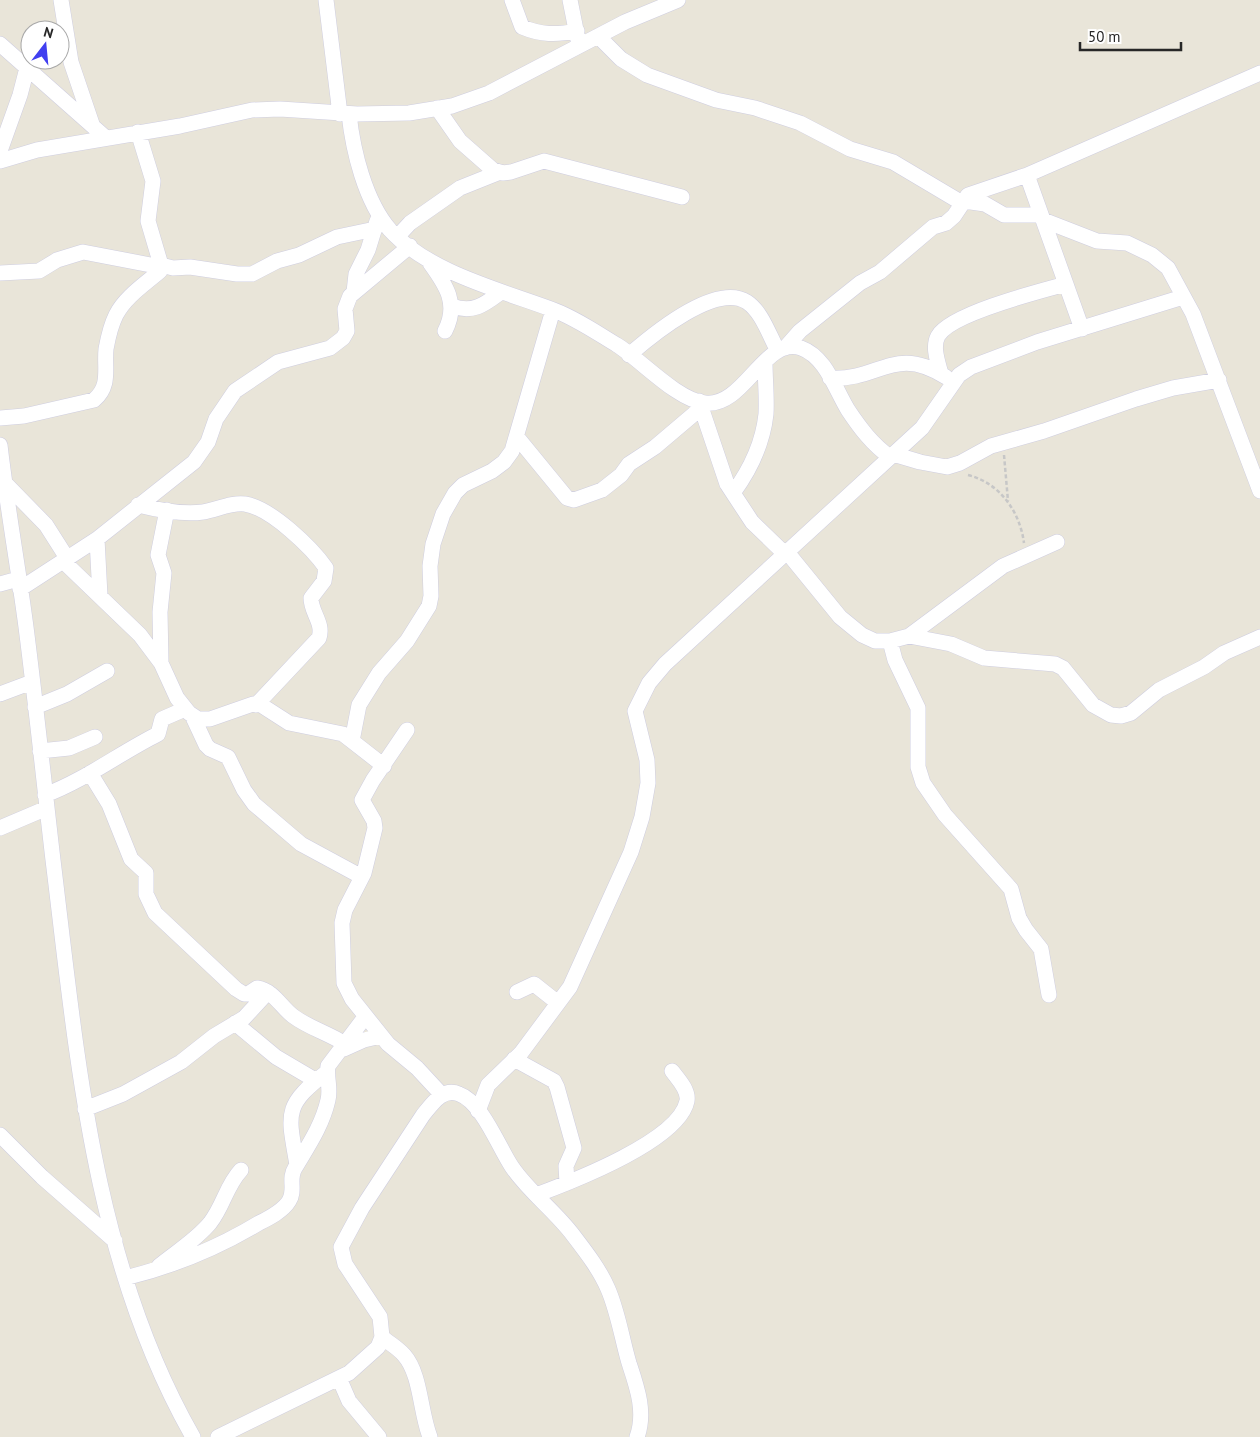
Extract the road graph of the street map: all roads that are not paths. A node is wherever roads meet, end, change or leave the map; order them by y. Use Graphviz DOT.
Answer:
graph roads {
  1 [pos="62,0"];
  2 [pos="326,0"];
  3 [pos="512,0"];
  4 [pos="570,0"];
  5 [pos="670,2"];
  6 [pos="598,36"];
  7 [pos="578,38"];
  8 [pos="0,44"];
  9 [pos="20,62"];
  10 [pos="26,70"];
  11 [pos="29,70"];
  12 [pos="1260,73"];
  13 [pos="438,108"];
  14 [pos="344,114"];
  15 [pos="93,126"];
  16 [pos="138,132"];
  17 [pos="106,137"];
  18 [pos="0,150"];
  19 [pos="0,161"];
  20 [pos="500,172"];
  21 [pos="1027,175"];
  22 [pos="682,197"];
  23 [pos="963,202"];
  24 [pos="379,212"];
  25 [pos="1042,217"];
  26 [pos="375,229"];
  27 [pos="398,236"];
  28 [pos="410,246"];
  29 [pos="426,257"];
  30 [pos="161,266"];
  31 [pos="0,273"];
  32 [pos="1066,284"];
  33 [pos="354,292"];
  34 [pos="501,292"];
  35 [pos="1184,297"];
  36 [pos="452,306"];
  37 [pos="553,310"];
  38 [pos="1082,329"];
  39 [pos="445,331"];
  40 [pos="781,349"];
  41 [pos="629,355"];
  42 [pos="765,362"];
  43 [pos="830,378"];
  44 [pos="947,378"];
  45 [pos="1219,380"];
  46 [pos="700,405"];
  47 [pos="0,418"];
  48 [pos="517,437"];
  49 [pos="0,445"];
  50 [pos="892,456"];
  51 [pos="5,483"];
  52 [pos="1260,490"];
  53 [pos="733,493"];
  54 [pos="138,505"];
  55 [pos="167,510"];
  56 [pos="97,539"];
  57 [pos="1057,542"];
  58 [pos="786,553"];
  59 [pos="65,560"];
  60 [pos="0,584"];
  61 [pos="19,584"];
  62 [pos="100,596"];
  63 [pos="909,636"];
  64 [pos="1260,638"];
  65 [pos="890,641"];
  66 [pos="160,662"];
  67 [pos="107,671"];
  68 [pos="32,682"];
  69 [pos="0,694"];
  70 [pos="256,704"];
  71 [pos="35,707"];
  72 [pos="189,712"];
  73 [pos="407,730"];
  74 [pos="95,737"];
  75 [pos="352,741"];
  76 [pos="40,751"];
  77 [pos="384,766"];
  78 [pos="90,773"];
  79 [pos="46,802"];
  80 [pos="0,828"];
  81 [pos="362,877"];
  82 [pos="268,992"];
  83 [pos="517,992"];
  84 [pos="1049,995"];
  85 [pos="558,1003"];
  86 [pos="365,1017"];
  87 [pos="235,1023"];
  88 [pos="381,1036"];
  89 [pos="340,1049"];
  90 [pos="514,1060"];
  91 [pos="672,1071"];
  92 [pos="321,1076"];
  93 [pos="442,1095"];
  94 [pos="85,1109"];
  95 [pos="478,1111"];
  96 [pos="0,1136"];
  97 [pos="297,1165"];
  98 [pos="241,1170"];
  99 [pos="567,1183"];
  100 [pos="536,1195"];
  101 [pos="115,1241"];
  102 [pos="155,1271"];
  103 [pos="126,1278"];
  104 [pos="382,1337"];
  105 [pos="339,1378"];
  106 [pos="193,1437"];
  107 [pos="218,1437"];
  108 [pos="380,1437"];
  109 [pos="430,1437"];
  110 [pos="637,1437"];
  1 -- 15 [label="street"];
  2 -- 14 [label="street"];
  3 -- 7 [label="street"];
  4 -- 7 [label="street"];
  5 -- 6 [label="street"];
  6 -- 7 [label="street"];
  6 -- 23 [label="street"];
  7 -- 13 [label="street"];
  8 -- 9 [label="street"];
  10 -- 18 [label="street"];
  11 -- 15 [label="street"];
  12 -- 21 [label="street"];
  13 -- 14 [label="street"];
  13 -- 20 [label="street"];
  14 -- 16 [label="street"];
  14 -- 24 [label="street"];
  15 -- 17 [label="street"];
  16 -- 17 [label="street"];
  16 -- 30 [label="street"];
  17 -- 19 [label="street"];
  20 -- 22 [label="street"];
  20 -- 27 [label="street"];
  21 -- 23 [label="street"];
  21 -- 25 [label="street"];
  23 -- 25 [label="street"];
  23 -- 40 [label="street"];
  24 -- 26 [label="street"];
  24 -- 27 [label="street"];
  25 -- 32 [label="street"];
  25 -- 35 [label="street"];
  26 -- 30 [label="street"];
  26 -- 33 [label="street"];
  27 -- 28 [label="street"];
  28 -- 29 [label="street"];
  28 -- 33 [label="street"];
  29 -- 34 [label="street"];
  29 -- 36 [label="street"];
  30 -- 31 [label="street"];
  30 -- 47 [label="street"];
  32 -- 38 [label="street"];
  32 -- 44 [label="street"];
  33 -- 54 [label="street"];
  34 -- 36 [label="street"];
  34 -- 37 [label="street"];
  35 -- 38 [label="street"];
  35 -- 45 [label="street"];
  36 -- 39 [label="street"];
  37 -- 41 [label="street"];
  37 -- 48 [label="street"];
  38 -- 44 [label="street"];
  40 -- 41 [label="street"];
  40 -- 42 [label="street"];
  40 -- 43 [label="street"];
  41 -- 46 [label="street"];
  42 -- 46 [label="street"];
  42 -- 53 [label="street"];
  43 -- 44 [label="street"];
  43 -- 50 [label="street"];
  44 -- 50 [label="street"];
  45 -- 50 [label="street"];
  45 -- 52 [label="street"];
  46 -- 48 [label="street"];
  46 -- 53 [label="street"];
  48 -- 75 [label="street"];
  49 -- 51 [label="street"];
  50 -- 58 [label="street"];
  51 -- 59 [label="street"];
  51 -- 61 [label="street"];
  53 -- 58 [label="street"];
  54 -- 55 [label="street"];
  54 -- 56 [label="street"];
  55 -- 66 [label="street"];
  55 -- 70 [label="street"];
  56 -- 59 [label="street"];
  56 -- 62 [label="street"];
  57 -- 63 [label="street"];
  58 -- 65 [label="street"];
  58 -- 85 [label="street"];
  59 -- 61 [label="street"];
  59 -- 62 [label="street"];
  60 -- 61 [label="street"];
  61 -- 68 [label="street"];
  62 -- 66 [label="street"];
  63 -- 64 [label="street"];
  63 -- 65 [label="street"];
  65 -- 84 [label="street"];
  66 -- 72 [label="street"];
  67 -- 71 [label="street"];
  68 -- 69 [label="street"];
  68 -- 71 [label="street"];
  70 -- 72 [label="street"];
  70 -- 75 [label="street"];
  71 -- 76 [label="street"];
  72 -- 78 [label="street"];
  72 -- 81 [label="street"];
  73 -- 77 [label="street"];
  74 -- 76 [label="street"];
  75 -- 77 [label="street"];
  76 -- 79 [label="street"];
  77 -- 81 [label="street"];
  78 -- 79 [label="street"];
  78 -- 82 [label="street"];
  79 -- 80 [label="street"];
  79 -- 94 [label="street"];
  81 -- 86 [label="street"];
  82 -- 87 [label="street"];
  82 -- 89 [label="street"];
  83 -- 85 [label="street"];
  85 -- 90 [label="street"];
  86 -- 88 [label="street"];
  86 -- 89 [label="street"];
  87 -- 92 [label="street"];
  87 -- 94 [label="street"];
  88 -- 89 [label="street"];
  88 -- 93 [label="street"];
  89 -- 92 [label="street"];
  90 -- 95 [label="street"];
  90 -- 99 [label="street"];
  91 -- 99 [label="street"];
  92 -- 97 [label="street"];
  92 -- 97 [label="street"];
  93 -- 95 [label="street"];
  93 -- 104 [label="street"];
  94 -- 101 [label="street"];
  95 -- 100 [label="street"];
  96 -- 101 [label="street"];
  97 -- 102 [label="street"];
  98 -- 102 [label="street"];
  99 -- 100 [label="street"];
  100 -- 110 [label="street"];
  101 -- 103 [label="street"];
  102 -- 103 [label="street"];
  103 -- 106 [label="street"];
  104 -- 105 [label="street"];
  104 -- 109 [label="street"];
  105 -- 107 [label="street"];
  105 -- 108 [label="street"];
}
